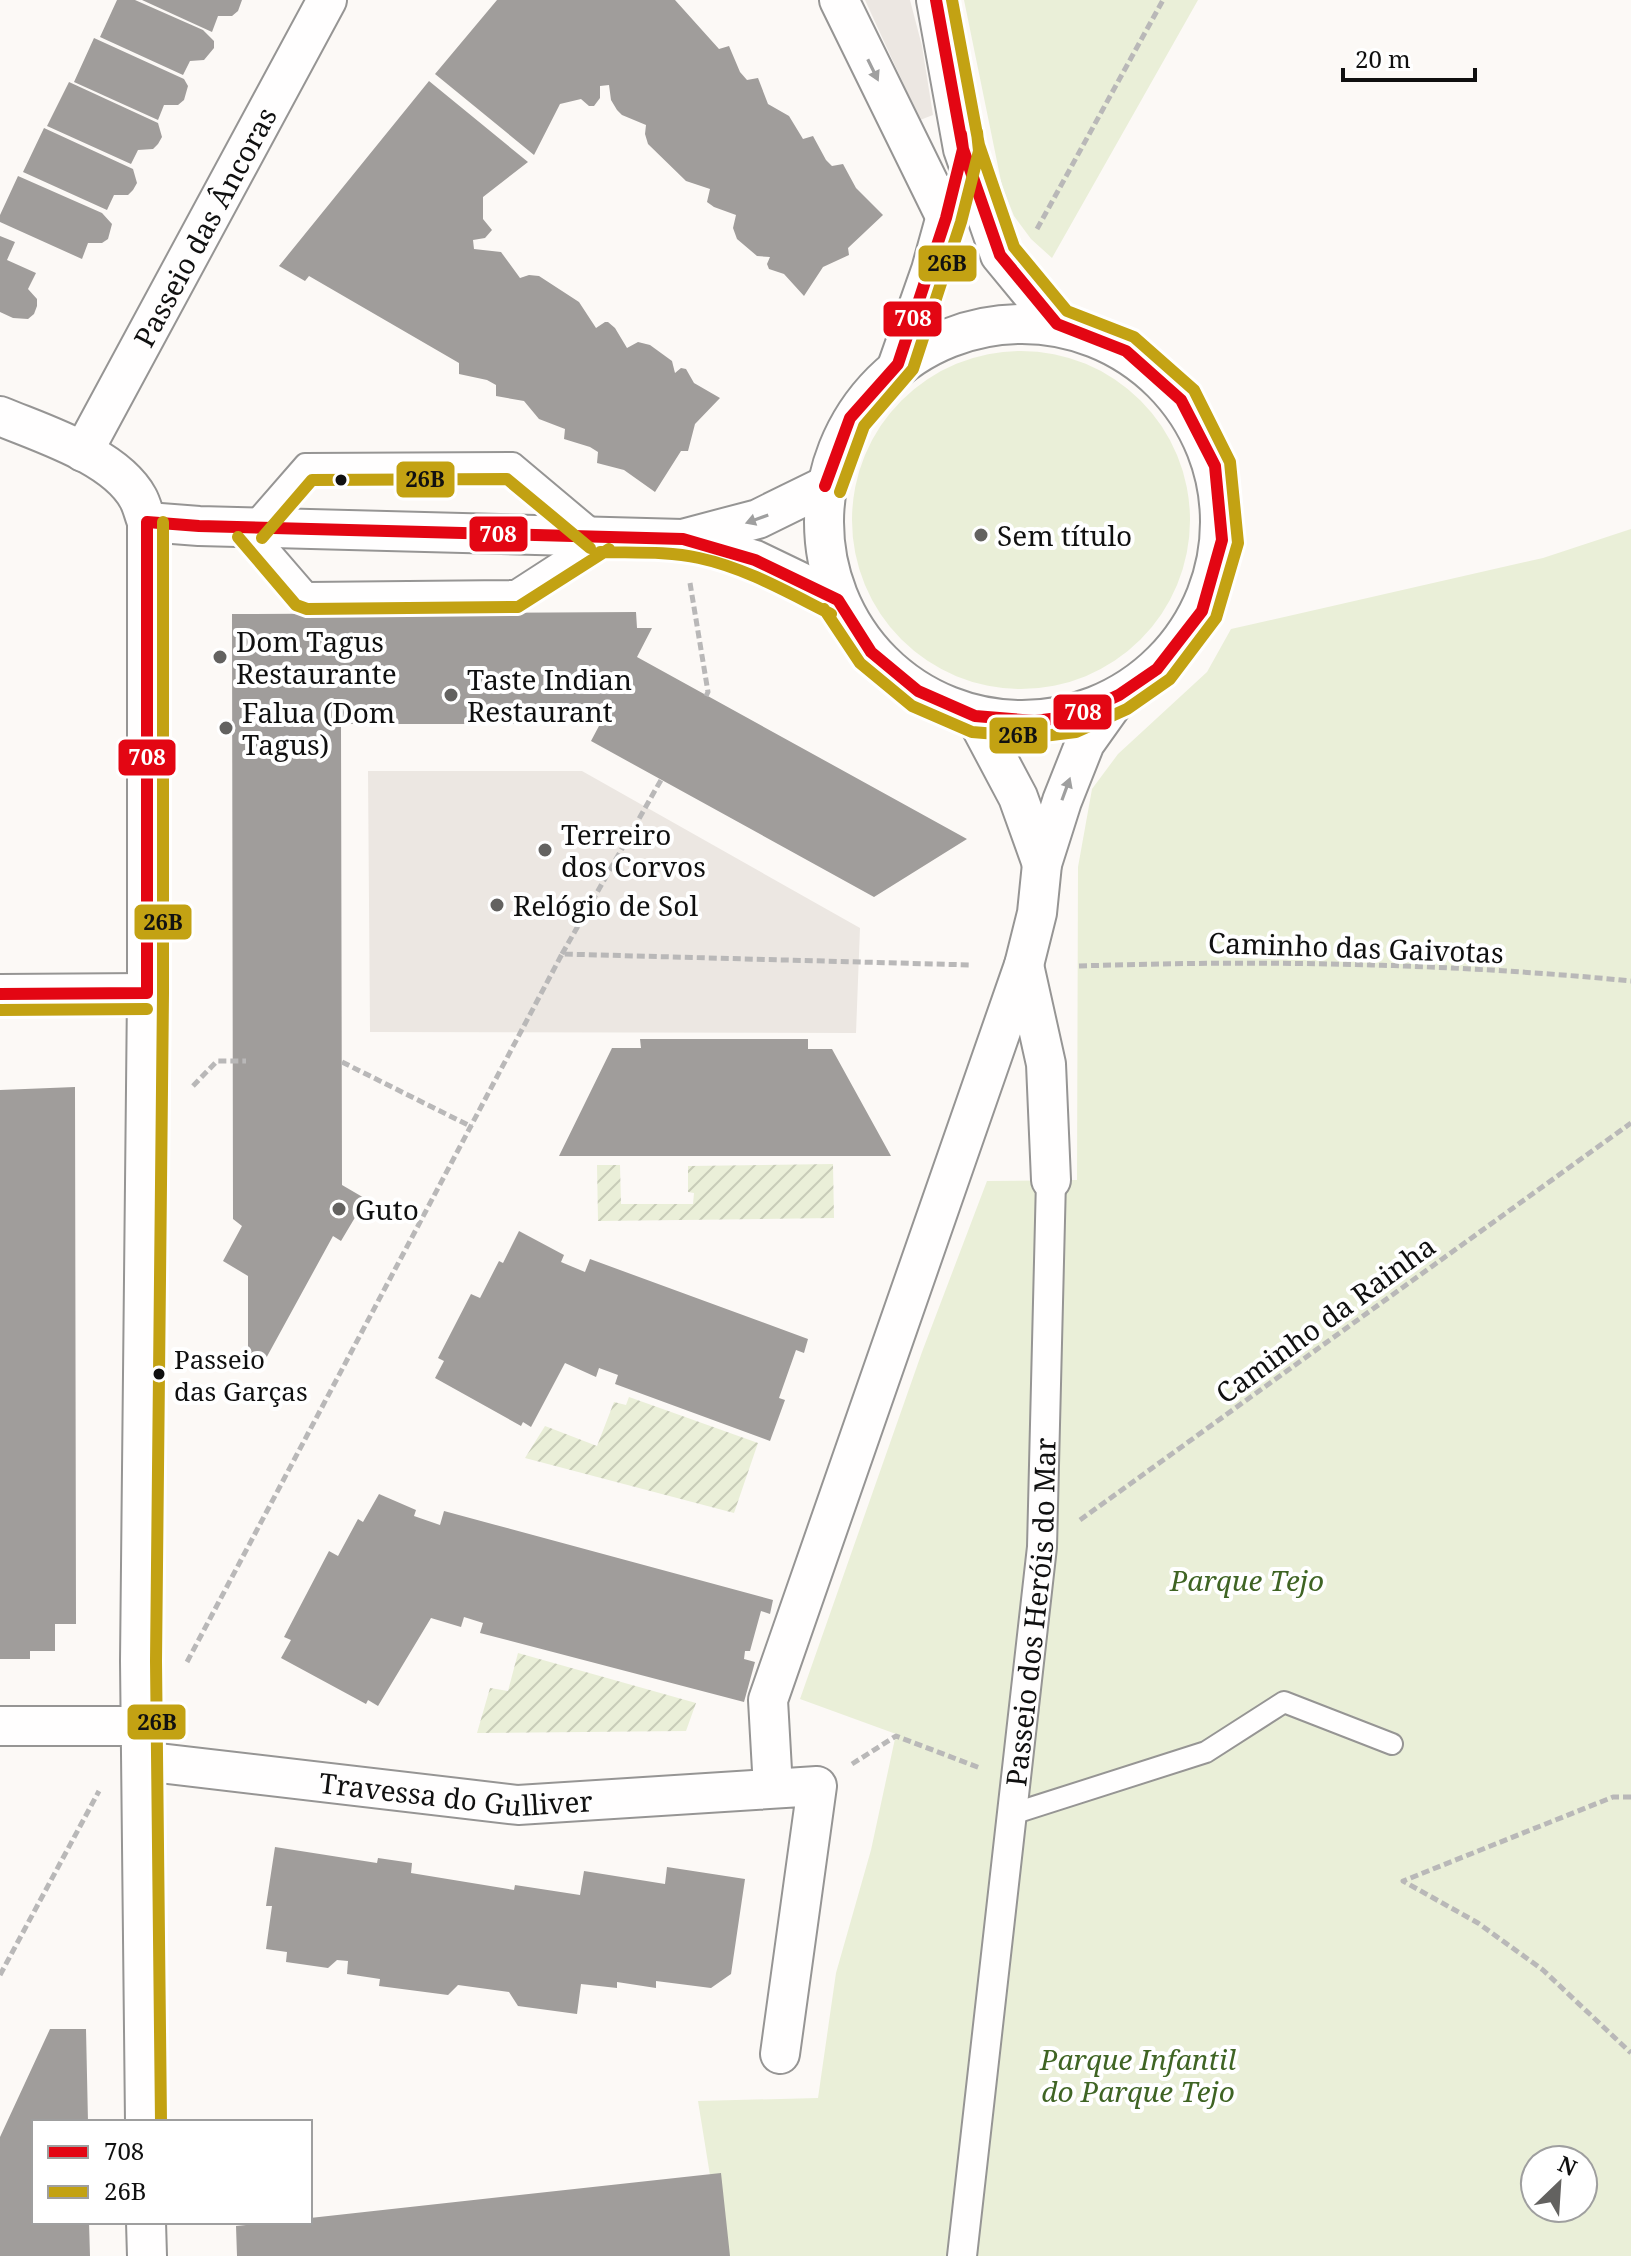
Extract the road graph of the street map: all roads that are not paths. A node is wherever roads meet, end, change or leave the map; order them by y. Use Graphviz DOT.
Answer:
graph roads {
  1 [pos="327,0"];
  2 [pos="839,0"];
  3 [pos="936,0"];
  4 [pos="963,149"];
  5 [pos="946,218"];
  6 [pos="1057,324"];
  7 [pos="898,364"];
  8 [pos="0,416"];
  9 [pos="83,452"];
  10 [pos="825,486"];
  11 [pos="147,522"];
  12 [pos="250,527"];
  13 [pos="600,536"];
  14 [pos="683,539"];
  15 [pos="838,600"];
  16 [pos="1119,695"];
  17 [pos="975,716"];
  18 [pos="1042,864"];
  19 [pos="1024,965"];
  20 [pos="147,993"];
  21 [pos="0,994"];
  22 [pos="1051,1180"];
  23 [pos="0,1726"];
  24 [pos="141,1743"];
  25 [pos="1392,1744"];
  26 [pos="773,1788"];
  27 [pos="1012,1814"];
  28 [pos="780,2054"];
  29 [pos="145,2120"];
  30 [pos="146,2224"];
  31 [pos="147,2256"];
  32 [pos="962,2256"];
  1 -- 9 [label="street, Passeio das Âncoras"];
  2 -- 5 [label="street, one-way"];
  3 -- 4 [label="street"];
  4 -- 5 [label="street"];
  4 -- 6 [label="street"];
  5 -- 7 [label="street"];
  6 -- 7 [label="street"];
  6 -- 16 [label="street"];
  7 -- 10 [label="street"];
  8 -- 9 [label="street"];
  9 -- 11 [label="street"];
  10 -- 14 [label="street, one-way"];
  10 -- 15 [label="street"];
  11 -- 12 [label="street"];
  11 -- 20 [label="street"];
  12 -- 13 [label="street"];
  12 -- 13 [label="lane"];
  12 -- 13 [label="lane"];
  13 -- 14 [label="street"];
  14 -- 15 [label="street"];
  15 -- 17 [label="street"];
  16 -- 17 [label="street"];
  18 -- 16 [label="street, Passeio dos Heróis do Mar, one-way"];
  17 -- 18 [label="street, Passeio dos Heróis do Mar"];
  18 -- 19 [label="street, Passeio dos Heróis do Mar"];
  19 -- 22 [label="street, Passeio dos Heróis do Mar"];
  19 -- 26 [label="street, Passeio dos Heróis do Mar"];
  20 -- 21 [label="street"];
  20 -- 24 [label="street"];
  22 -- 27 [label="street, Passeio dos Heróis do Mar"];
  23 -- 24 [label="street"];
  24 -- 26 [label="street, Travessa do Gulliver"];
  24 -- 29 [label="street"];
  25 -- 27 [label="lane"];
  26 -- 28 [label="street, Travessa do Gulliver"];
  27 -- 32 [label="street, Passeio dos Heróis do Mar"];
  30 -- 31 [label="street"];
}
